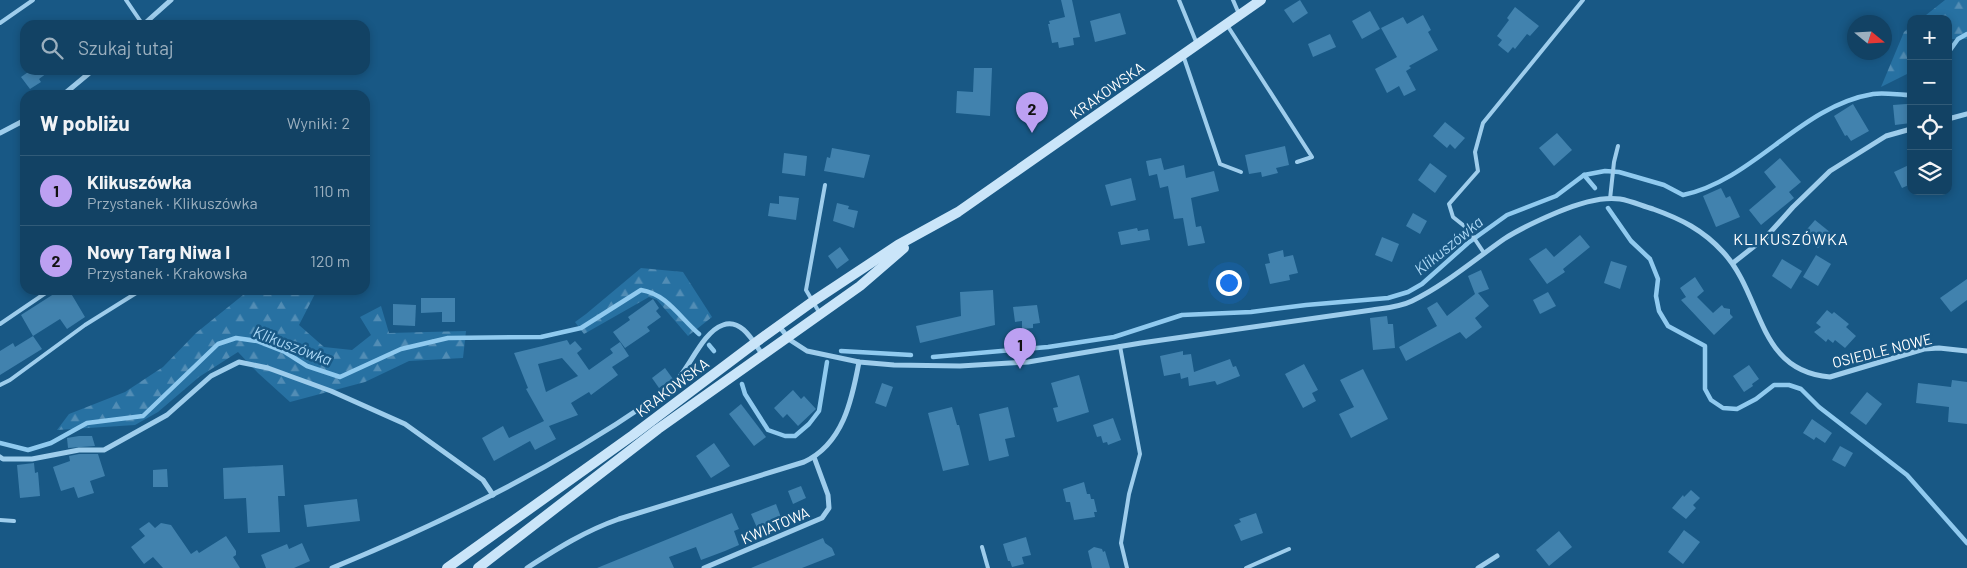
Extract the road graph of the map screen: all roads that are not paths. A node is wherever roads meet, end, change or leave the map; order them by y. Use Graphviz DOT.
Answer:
graph roads {
  1 [pos="33,0"];
  2 [pos="126,0"];
  3 [pos="171,0"];
  4 [pos="1179,0"];
  5 [pos="1233,0"];
  6 [pos="1261,0"];
  7 [pos="1584,0"];
  8 [pos="1239,15"];
  9 [pos="140,20"];
  10 [pos="149,20"];
  11 [pos="0,22"];
  12 [pos="1226,24"];
  13 [pos="1197,44"];
  14 [pos="1183,55"];
  15 [pos="87,75"];
  16 [pos="69,90"];
  17 [pos="1967,114"];
  18 [pos="1952,118"];
  19 [pos="20,123"];
  20 [pos="1907,130"];
  21 [pos="0,133"];
  22 [pos="1618,146"];
  23 [pos="1298,162"];
  24 [pos="1240,172"];
  25 [pos="826,185"];
  26 [pos="1610,198"];
  27 [pos="919,235"];
  28 [pos="1484,253"];
  29 [pos="1733,263"];
  30 [pos="43,295"];
  31 [pos="133,295"];
  32 [pos="812,302"];
  33 [pos="820,313"];
  34 [pos="0,324"];
  35 [pos="779,326"];
  36 [pos="787,336"];
  37 [pos="754,343"];
  38 [pos="1120,346"];
  39 [pos="1967,351"];
  40 [pos="762,354"];
  41 [pos="859,362"];
  42 [pos="0,385"];
  43 [pos="0,457"];
  44 [pos="814,457"];
  45 [pos="493,495"];
  46 [pos="0,520"];
  47 [pos="14,521"];
  48 [pos="982,547"];
  49 [pos="1289,549"];
  50 [pos="1497,556"];
  51 [pos="332,568"];
  52 [pos="447,568"];
  53 [pos="478,568"];
  54 [pos="527,568"];
  55 [pos="704,568"];
  56 [pos="988,568"];
  57 [pos="1127,568"];
  58 [pos="1246,568"];
  59 [pos="1478,568"];
  1 -- 11 [label="lane"];
  2 -- 9 [label="lane"];
  3 -- 10 [label="street"];
  4 -- 13 [label="lane"];
  5 -- 8 [label="lane"];
  6 -- 8 [label="main road, KRAKOWSKA"];
  7 -- 28 [label="lane"];
  8 -- 12 [label="main road, KRAKOWSKA"];
  12 -- 13 [label="main road, KRAKOWSKA"];
  12 -- 23 [label="lane"];
  13 -- 14 [label="main road, KRAKOWSKA"];
  14 -- 24 [label="lane"];
  14 -- 27 [label="main road, KRAKOWSKA"];
  15 -- 16 [label="street"];
  17 -- 18 [label="street"];
  19 -- 21 [label="street"];
  20 -- 29 [label="street"];
  22 -- 26 [label="lane"];
  25 -- 32 [label="lane"];
  26 -- 28 [label="street"];
  26 -- 29 [label="street, OSIEDLE NOWE"];
  27 -- 32 [label="main road, KRAKOWSKA"];
  27 -- 33 [label="main road, KRAKOWSKA"];
  28 -- 38 [label="street"];
  29 -- 39 [label="street, OSIEDLE NOWE"];
  30 -- 34 [label="lane"];
  31 -- 42 [label="lane"];
  32 -- 33 [label="lane"];
  32 -- 35 [label="main road, KRAKOWSKA"];
  33 -- 36 [label="main road, KRAKOWSKA"];
  35 -- 36 [label="street"];
  35 -- 37 [label="main road, KRAKOWSKA"];
  36 -- 40 [label="main road, KRAKOWSKA"];
  36 -- 41 [label="street"];
  37 -- 40 [label="street"];
  37 -- 45 [label="street"];
  37 -- 52 [label="main road, KRAKOWSKA"];
  38 -- 41 [label="street"];
  38 -- 57 [label="lane"];
  40 -- 53 [label="main road, KRAKOWSKA"];
  41 -- 44 [label="street"];
  43 -- 45 [label="street"];
  44 -- 54 [label="street"];
  44 -- 55 [label="street, KWIATOWA"];
  45 -- 51 [label="street"];
  46 -- 47 [label="lane"];
  48 -- 56 [label="lane"];
  49 -- 58 [label="lane"];
  50 -- 59 [label="street"];
}
